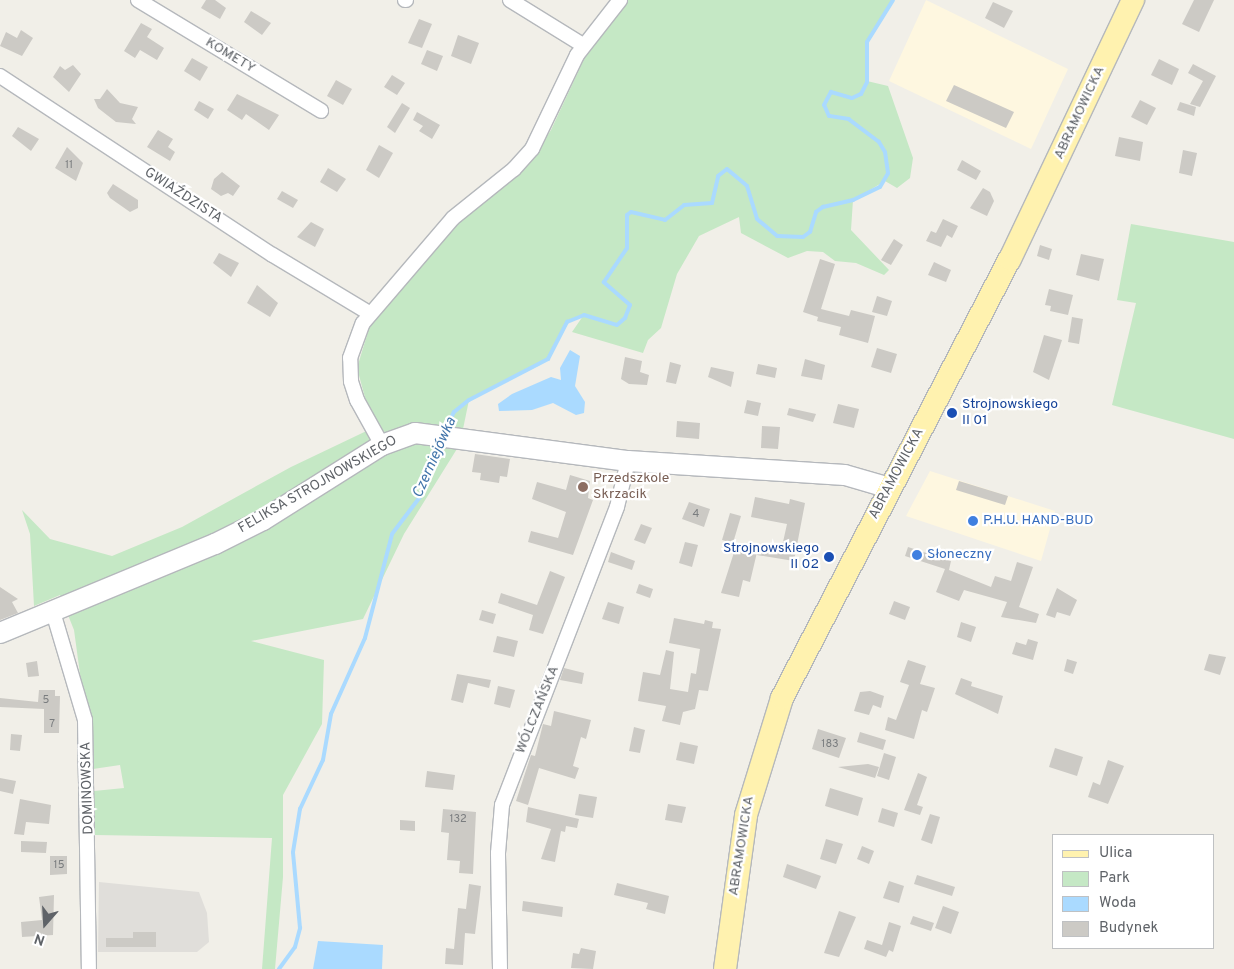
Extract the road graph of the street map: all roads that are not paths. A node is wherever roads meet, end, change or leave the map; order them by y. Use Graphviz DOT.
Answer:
graph roads {
  1 [pos="138,0"];
  2 [pos="510,0"];
  3 [pos="620,0"];
  4 [pos="1133,0"];
  5 [pos="583,45"];
  6 [pos="0,76"];
  7 [pos="322,111"];
  8 [pos="369,313"];
  9 [pos="382,445"];
  10 [pos="628,461"];
  11 [pos="890,488"];
  12 [pos="53,612"];
  13 [pos="0,633"];
  14 [pos="89,969"];
  15 [pos="500,969"];
  16 [pos="724,969"];
  1 -- 7 [label="street, KOMETY"];
  2 -- 5 [label="street"];
  3 -- 5 [label="street"];
  4 -- 11 [label="main road, ABRAMOWICKA"];
  5 -- 8 [label="street"];
  6 -- 8 [label="street, GWIAŹDZISTA"];
  8 -- 9 [label="street"];
  9 -- 10 [label="street, FELIKSA STROJNOWSKIEGO"];
  9 -- 12 [label="street, FELIKSA STROJNOWSKIEGO"];
  10 -- 11 [label="street, FELIKSA STROJNOWSKIEGO"];
  10 -- 15 [label="street, WÓLCZAŃSKA"];
  11 -- 16 [label="main road, ABRAMOWICKA"];
  12 -- 13 [label="street, FELIKSA STROJNOWSKIEGO"];
  12 -- 14 [label="street, DOMINOWSKA"];
}
